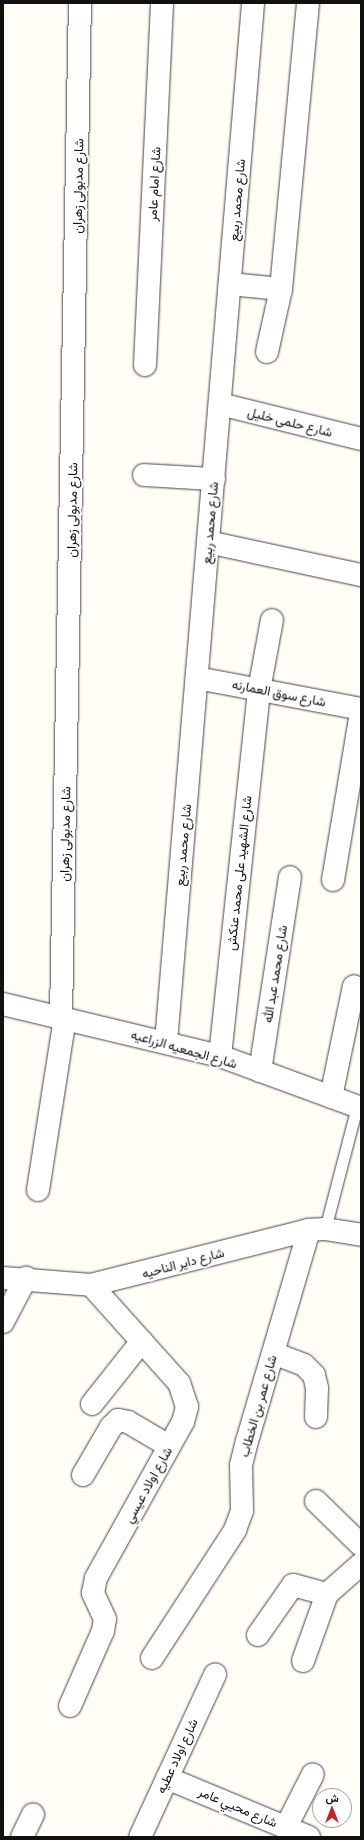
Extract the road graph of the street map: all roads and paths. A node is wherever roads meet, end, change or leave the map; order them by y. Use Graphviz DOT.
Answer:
graph roads {
  1 [pos="80,3"];
  2 [pos="162,3"];
  3 [pos="253,3"];
  4 [pos="308,3"];
  5 [pos="230,284"];
  6 [pos="281,289"];
  7 [pos="267,352"];
  8 [pos="145,365"];
  9 [pos="220,404"];
  10 [pos="361,438"];
  11 [pos="144,474"];
  12 [pos="214,479"];
  13 [pos="208,542"];
  14 [pos="361,575"];
  15 [pos="272,620"];
  16 [pos="197,678"];
  17 [pos="258,690"];
  18 [pos="361,709"];
  19 [pos="361,713"];
  20 [pos="290,877"];
  21 [pos="333,880"];
  22 [pos="354,986"];
  23 [pos="3,1004"];
  24 [pos="63,1017"];
  25 [pos="166,1042"];
  26 [pos="220,1056"];
  27 [pos="260,1071"];
  28 [pos="331,1097"];
  29 [pos="359,1107"];
  30 [pos="38,1190"];
  31 [pos="317,1230"];
  32 [pos="361,1235"];
  33 [pos="3,1278"];
  34 [pos="26,1278"];
  35 [pos="91,1285"];
  36 [pos="3,1322"];
  37 [pos="142,1341"];
  38 [pos="273,1353"];
  39 [pos="92,1404"];
  40 [pos="316,1417"];
  41 [pos="169,1446"];
  42 [pos="83,1475"];
  43 [pos="316,1501"];
  44 [pos="361,1545"];
  45 [pos="361,1564"];
  46 [pos="327,1594"];
  47 [pos="258,1635"];
  48 [pos="152,1658"];
  49 [pos="303,1661"];
  50 [pos="215,1675"];
  51 [pos="70,1706"];
  52 [pos="313,1774"];
  53 [pos="167,1778"];
  54 [pos="33,1814"];
  55 [pos="276,1829"];
  56 [pos="22,1837"];
  57 [pos="140,1837"];
  58 [pos="308,1837"];
  1 -- 24 [label="street, شارع مدبولى زهران"];
  2 -- 8 [label="street, شارع امام عامر"];
  3 -- 5 [label="street, شارع محمد ربيع"];
  4 -- 6 [label="street"];
  5 -- 6 [label="street"];
  5 -- 9 [label="street, شارع محمد ربيع"];
  6 -- 7 [label="street"];
  9 -- 10 [label="street, شارع حلمى خليل"];
  9 -- 12 [label="street, شارع محمد ربيع"];
  11 -- 12 [label="street"];
  12 -- 13 [label="street, شارع محمد ربيع"];
  13 -- 14 [label="street"];
  13 -- 16 [label="street, شارع محمد ربيع"];
  15 -- 17 [label="street, شارع الشهيد على محمد عنكش"];
  16 -- 17 [label="street, شارع سوق العمارنه"];
  16 -- 25 [label="street, شارع محمد ربيع"];
  17 -- 18 [label="street, شارع سوق العمارنه"];
  17 -- 26 [label="street, شارع الشهيد على محمد عنكش"];
  19 -- 21 [label="street"];
  20 -- 27 [label="street, شارع محمد عبد الله"];
  22 -- 28 [label="street"];
  23 -- 24 [label="street, شارع الجمعيه الزراعيه"];
  24 -- 25 [label="street, شارع الجمعيه الزراعيه"];
  24 -- 30 [label="street, شارع مدبولى زهران"];
  25 -- 26 [label="street, شارع الجمعيه الزراعيه"];
  26 -- 27 [label="street, شارع الجمعيه الزراعيه"];
  27 -- 28 [label="street, شارع الجمعيه الزراعيه"];
  28 -- 29 [label="street, شارع الجمعيه الزراعيه"];
  29 -- 31 [label="lane"];
  31 -- 32 [label="street, شارع داير الناحيه"];
  31 -- 35 [label="street, شارع داير الناحيه"];
  31 -- 38 [label="street, شارع عمر بن الخطاب"];
  33 -- 34 [label="street, شارع داير الناحيه"];
  34 -- 35 [label="street, شارع داير الناحيه"];
  34 -- 36 [label="street"];
  35 -- 37 [label="street, شارع اولاد عيسي"];
  37 -- 39 [label="street"];
  37 -- 41 [label="street, شارع اولاد عيسي"];
  38 -- 40 [label="street"];
  38 -- 48 [label="street, شارع عمر بن الخطاب"];
  41 -- 42 [label="street"];
  41 -- 51 [label="street, شارع اولاد عيسي"];
  43 -- 44 [label="street"];
  45 -- 46 [label="street"];
  46 -- 47 [label="street"];
  46 -- 49 [label="street"];
  50 -- 53 [label="street, شارع اولاد عطيه"];
  52 -- 55 [label="street"];
  53 -- 55 [label="street, شارع محيي عامر"];
  53 -- 57 [label="street, شارع اولاد عطيه"];
  54 -- 56 [label="street"];
  55 -- 58 [label="street, شارع محيي عامر"];
}
